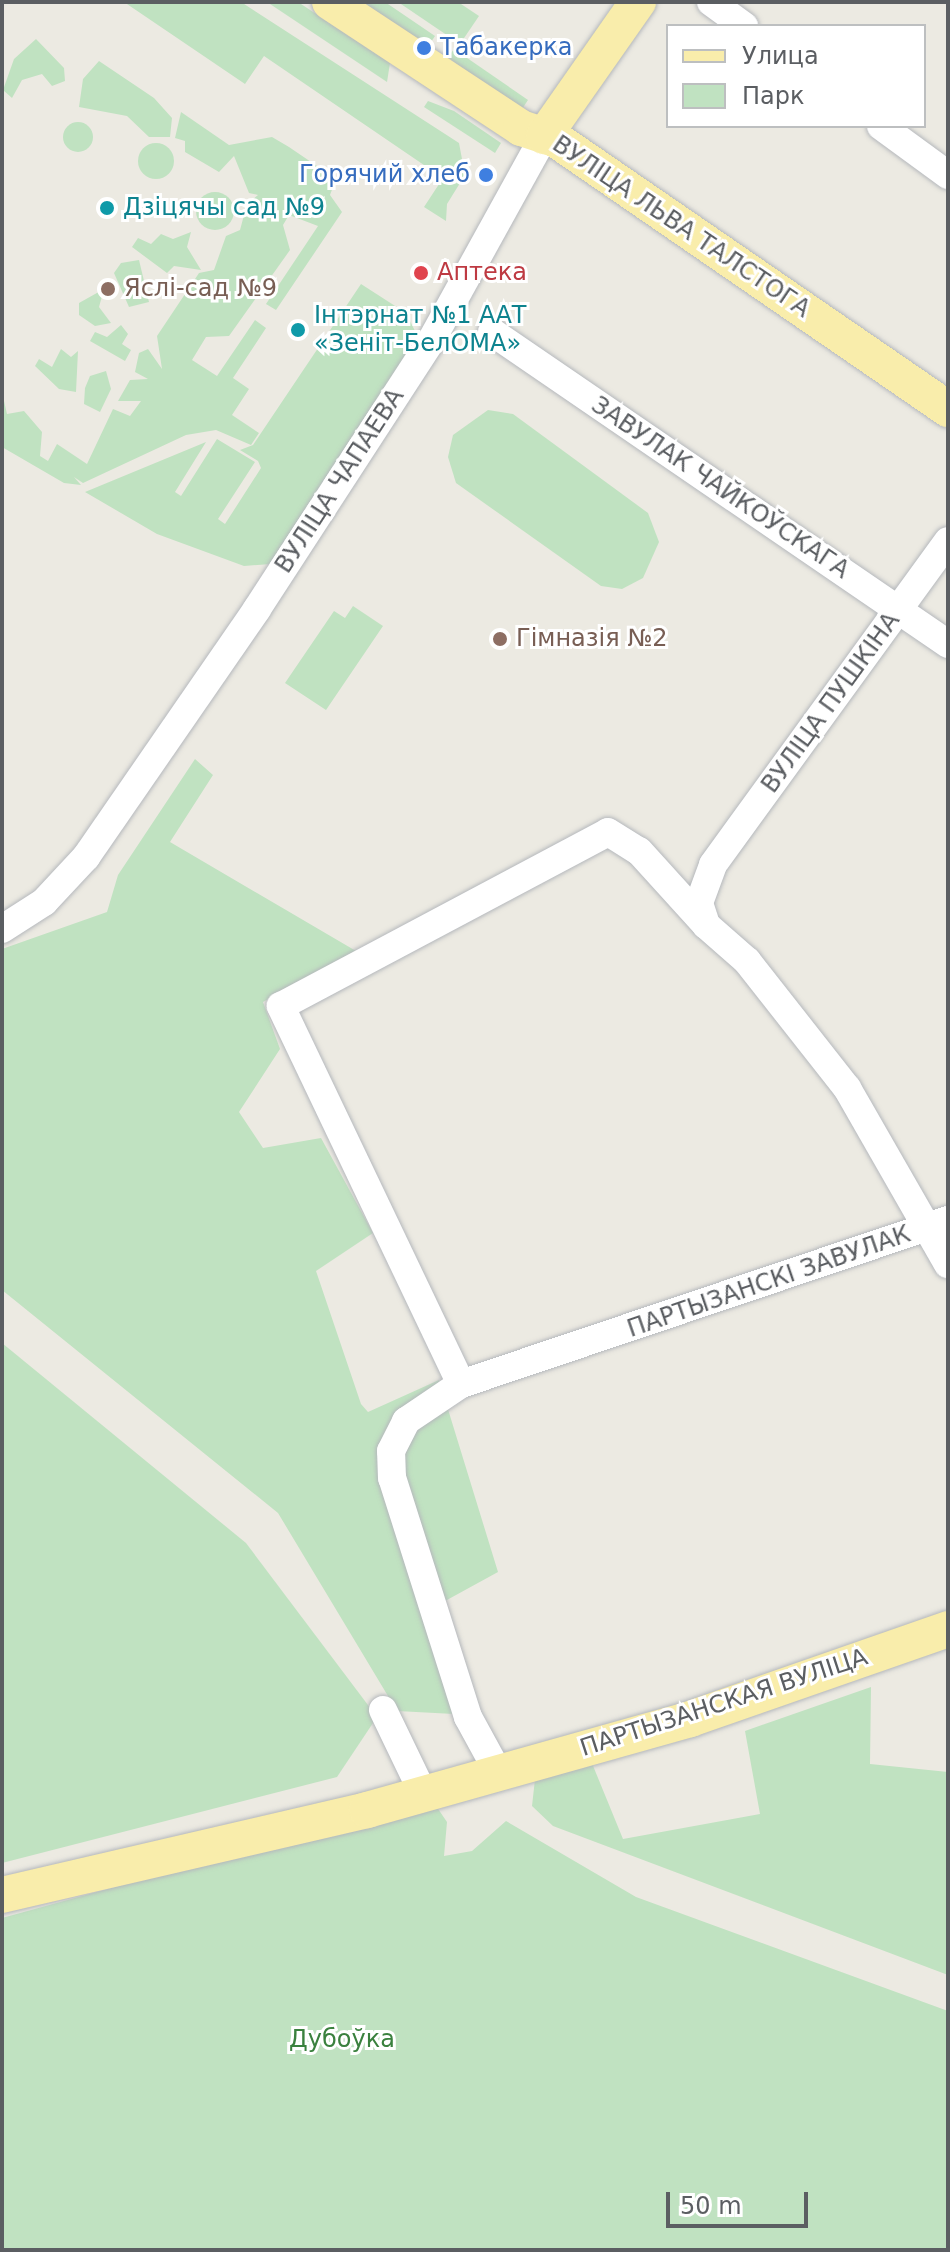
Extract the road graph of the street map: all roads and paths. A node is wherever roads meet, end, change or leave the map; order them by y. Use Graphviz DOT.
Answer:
graph roads {
  1 [pos="330,2"];
  2 [pos="638,2"];
  3 [pos="711,2"];
  4 [pos="741,24"];
  5 [pos="884,128"];
  6 [pos="544,136"];
  7 [pos="948,175"];
  8 [pos="492,332"];
  9 [pos="948,409"];
  10 [pos="948,541"];
  11 [pos="899,610"];
  12 [pos="948,644"];
  13 [pos="713,865"];
  14 [pos="663,877"];
  15 [pos="706,925"];
  16 [pos="2,929"];
  17 [pos="938,1223"];
  18 [pos="948,1264"];
  19 [pos="461,1384"];
  20 [pos="948,1629"];
  21 [pos="383,1710"];
  22 [pos="498,1772"];
  23 [pos="423,1793"];
  24 [pos="2,1895"];
  1 -- 6 [label="main road, ВУЛІЦА ЛЬВА ТАЛСТОГА"];
  2 -- 6 [label="main road, ВУЛІЦА ЧАПАЕВА"];
  3 -- 4 [label="street"];
  5 -- 7 [label="street"];
  6 -- 9 [label="main road, ВУЛІЦА ЛЬВА ТАЛСТОГА"];
  6 -- 16 [label="street, ВУЛІЦА ЧАПАЕВА"];
  8 -- 11 [label="street, ЗАВУЛАК ЧАЙКОЎСКАГА"];
  10 -- 11 [label="street, ВУЛІЦА ПУШКІНА"];
  11 -- 12 [label="street, ЗАВУЛАК ЧАЙКОЎСКАГА"];
  11 -- 13 [label="street, ВУЛІЦА ПУШКІНА"];
  13 -- 14 [label="street"];
  13 -- 15 [label="street"];
  14 -- 15 [label="street, ПАРТЫЗАНСКІ ЗАВУЛАК"];
  14 -- 19 [label="street, ПАРТЫЗАНСКІ ЗАВУЛАК"];
  15 -- 17 [label="street, ПАРТЫЗАНСКІ ЗАВУЛАК"];
  17 -- 18 [label="street"];
  17 -- 19 [label="street, ПАРТЫЗАНСКІ ЗАВУЛАК"];
  19 -- 22 [label="street, ПАРТЫЗАНСКІ ЗАВУЛАК"];
  20 -- 22 [label="main road, ПАРТЫЗАНСКАЯ ВУЛІЦА"];
  21 -- 23 [label="street"];
  22 -- 23 [label="main road, ПАРТЫЗАНСКАЯ ВУЛІЦА"];
  23 -- 24 [label="main road, ПАРТЫЗАНСКАЯ ВУЛІЦА"];
}
